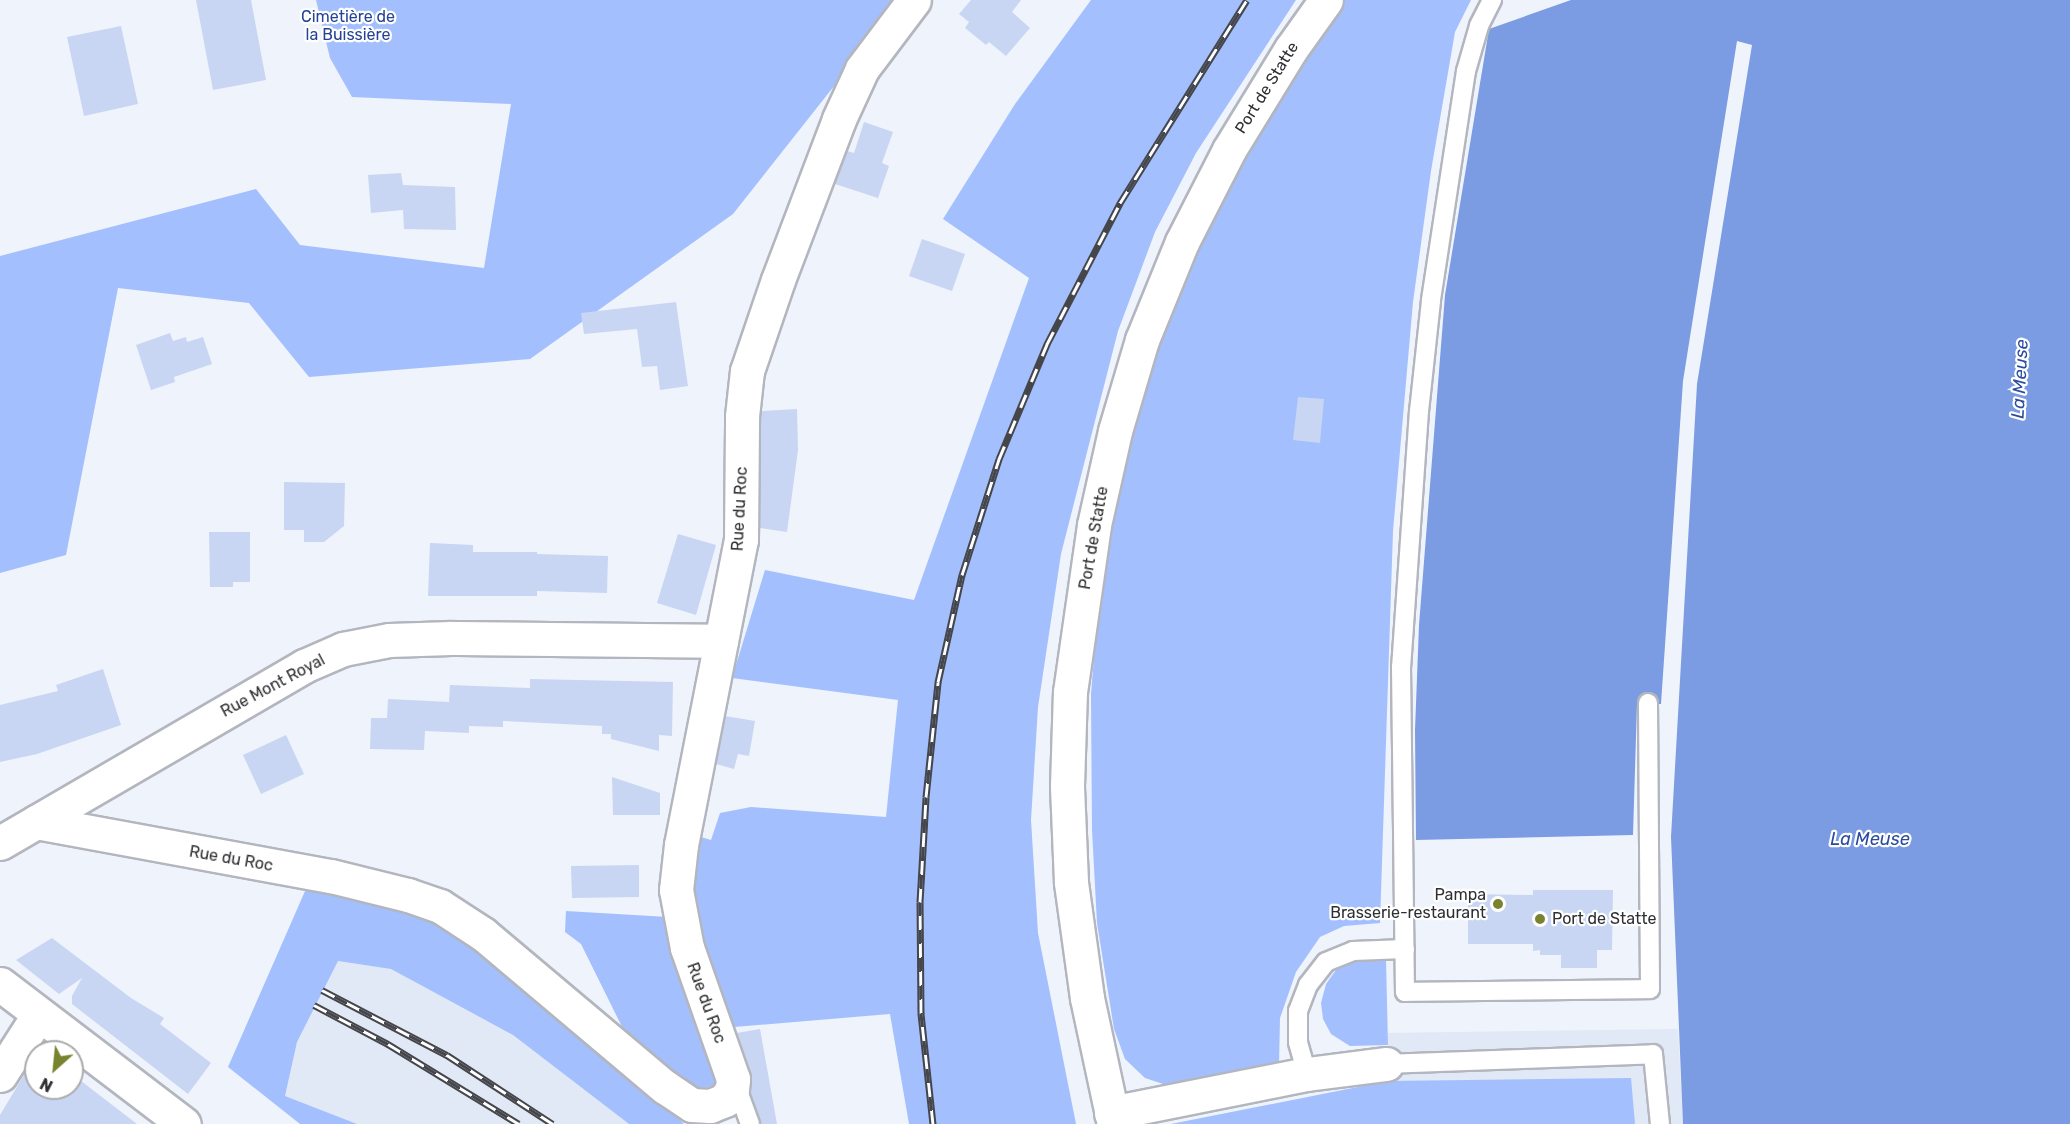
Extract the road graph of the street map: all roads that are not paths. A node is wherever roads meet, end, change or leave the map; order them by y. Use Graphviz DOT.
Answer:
graph roads {
  1 [pos="914,0"];
  2 [pos="1326,0"];
  3 [pos="1492,0"];
  4 [pos="721,641"];
  5 [pos="1648,703"];
  6 [pos="36,822"];
  7 [pos="0,843"];
  8 [pos="1405,949"];
  9 [pos="0,984"];
  10 [pos="39,1014"];
  11 [pos="1386,1064"];
  12 [pos="1307,1074"];
  13 [pos="0,1075"];
  14 [pos="733,1079"];
  15 [pos="1113,1119"];
  16 [pos="184,1124"];
  17 [pos="750,1124"];
  18 [pos="1660,1124"];
  1 -- 4 [label="street, Rue du Roc"];
  2 -- 15 [label="street, Port de Statte"];
  3 -- 8 [label="lane"];
  4 -- 6 [label="street, Rue Mont Royal"];
  4 -- 14 [label="street, Rue du Roc"];
  5 -- 8 [label="lane"];
  6 -- 7 [label="street, Rue Mont Royal"];
  6 -- 14 [label="street, Rue du Roc"];
  8 -- 12 [label="lane"];
  9 -- 10 [label="street"];
  10 -- 13 [label="street"];
  10 -- 16 [label="street"];
  11 -- 12 [label="street"];
  11 -- 18 [label="lane"];
  12 -- 15 [label="street"];
  14 -- 17 [label="lane, Rue du Roc"];
}
